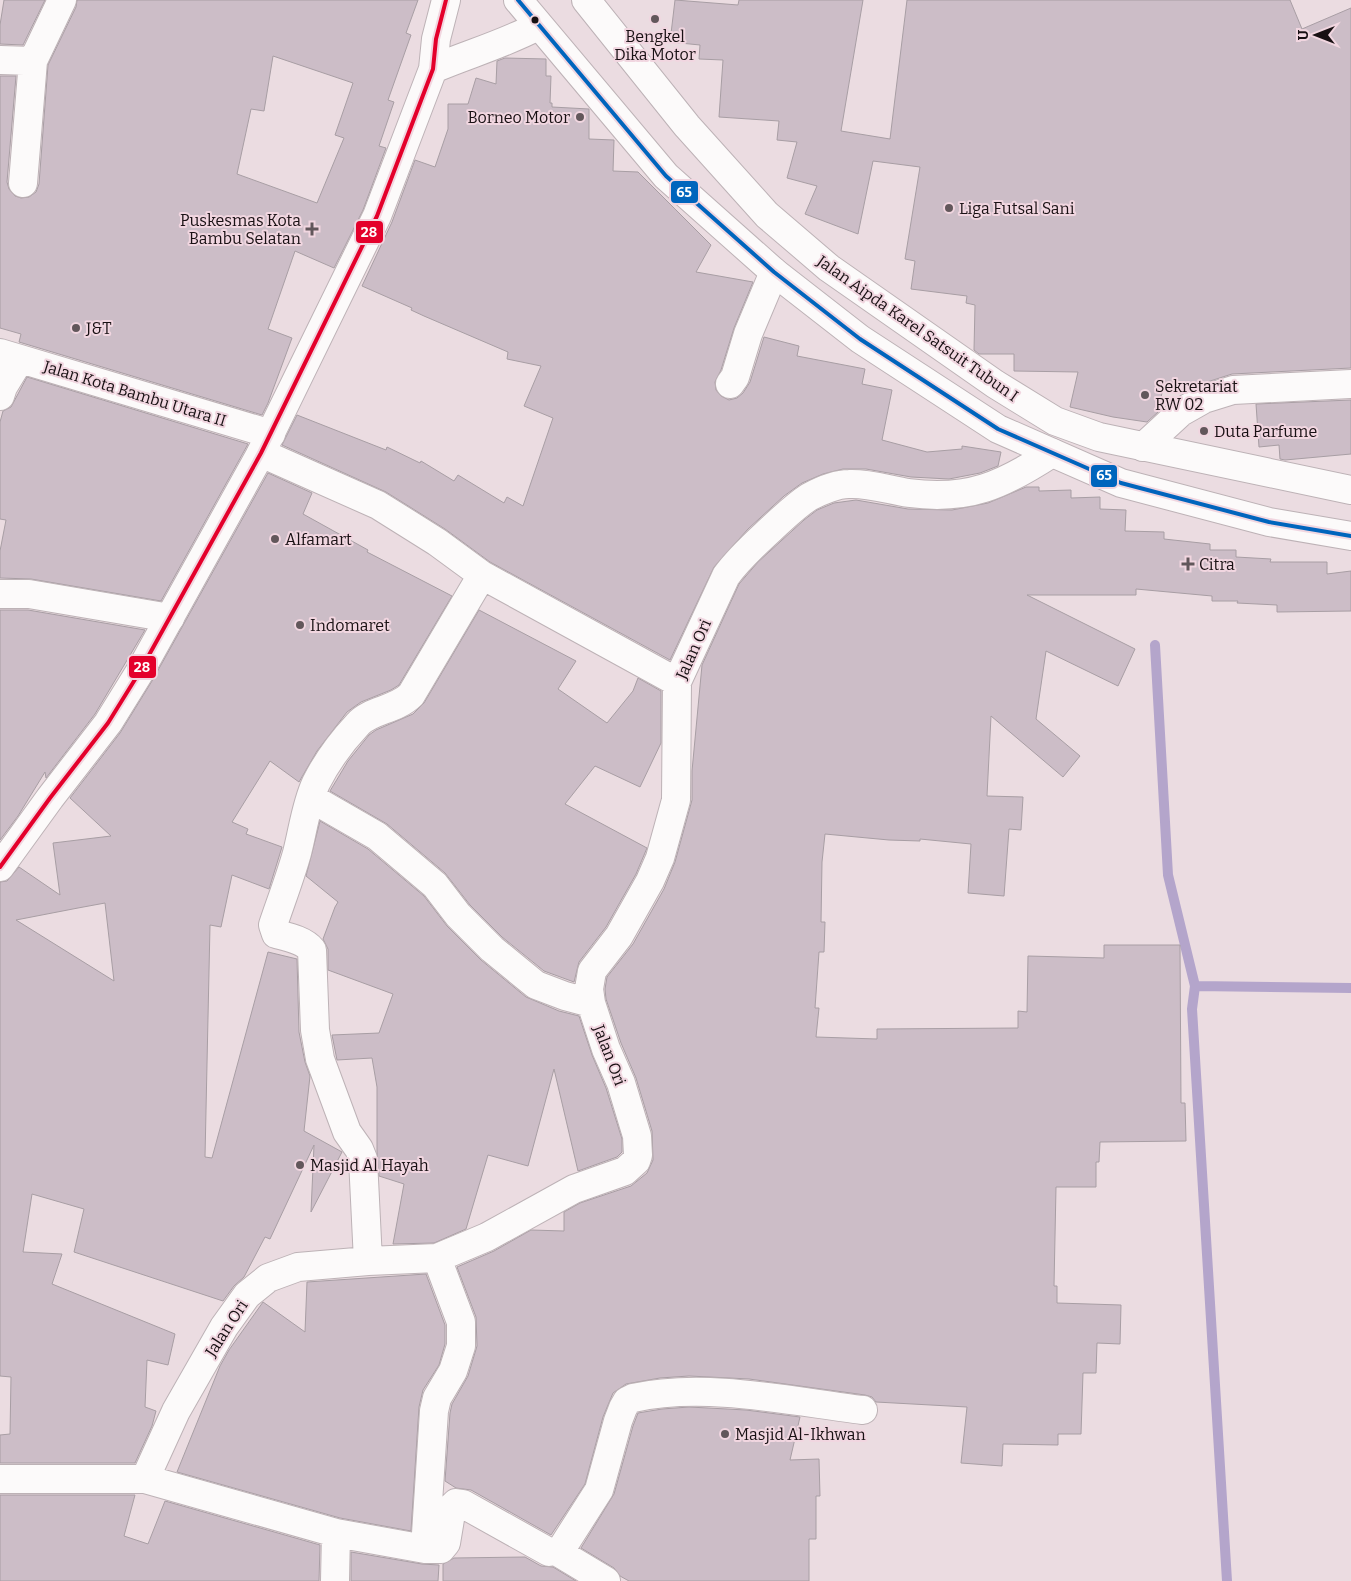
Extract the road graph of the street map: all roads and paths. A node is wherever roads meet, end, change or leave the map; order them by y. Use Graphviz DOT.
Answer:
graph roads {
  1 [pos="62,0"];
  2 [pos="446,0"];
  3 [pos="518,0"];
  4 [pos="590,2"];
  5 [pos="538,26"];
  6 [pos="0,60"];
  7 [pos="33,61"];
  8 [pos="433,69"];
  9 [pos="23,182"];
  10 [pos="774,272"];
  11 [pos="10,356"];
  12 [pos="730,384"];
  13 [pos="1351,384"];
  14 [pos="0,396"];
  15 [pos="266,443"];
  16 [pos="1143,447"];
  17 [pos="1052,453"];
  18 [pos="1351,490"];
  19 [pos="1351,536"];
  20 [pos="482,575"];
  21 [pos="0,594"];
  22 [pos="170,618"];
  23 [pos="677,682"];
  24 [pos="311,798"];
  25 [pos="0,868"];
  26 [pos="591,1003"];
  27 [pos="437,1258"];
  28 [pos="368,1261"];
  29 [pos="863,1410"];
  30 [pos="0,1479"];
  31 [pos="145,1479"];
  32 [pos="336,1534"];
  33 [pos="425,1549"];
  34 [pos="556,1551"];
  35 [pos="335,1581"];
  36 [pos="606,1581"];
  1 -- 7 [label="street"];
  2 -- 8 [label="street"];
  3 -- 5 [label="street"];
  4 -- 16 [label="street, Jalan Aipda Karel Satsuit Tubun I"];
  5 -- 8 [label="street"];
  5 -- 10 [label="street"];
  6 -- 7 [label="street"];
  7 -- 9 [label="street"];
  8 -- 15 [label="street"];
  10 -- 12 [label="street"];
  10 -- 17 [label="street"];
  11 -- 14 [label="street"];
  11 -- 15 [label="street, Jalan Kota Bambu Utara II"];
  13 -- 16 [label="street"];
  15 -- 20 [label="street, Jalan Kota Bambu Utara II"];
  15 -- 22 [label="street"];
  16 -- 18 [label="street, Jalan Aipda Karel Satsuit Tubun I"];
  17 -- 19 [label="street"];
  17 -- 23 [label="street, Jalan Ori"];
  20 -- 23 [label="street, Jalan Kota Bambu Utara II"];
  20 -- 24 [label="street"];
  21 -- 22 [label="street"];
  22 -- 25 [label="street"];
  23 -- 26 [label="street, Jalan Ori"];
  24 -- 26 [label="street"];
  24 -- 28 [label="street"];
  26 -- 27 [label="street, Jalan Ori"];
  27 -- 28 [label="street, Jalan Ori"];
  27 -- 33 [label="street"];
  28 -- 31 [label="street, Jalan Ori"];
  29 -- 34 [label="street"];
  30 -- 31 [label="street"];
  31 -- 32 [label="street"];
  32 -- 33 [label="street"];
  32 -- 35 [label="street"];
  33 -- 34 [label="street"];
  34 -- 36 [label="street"];
}
